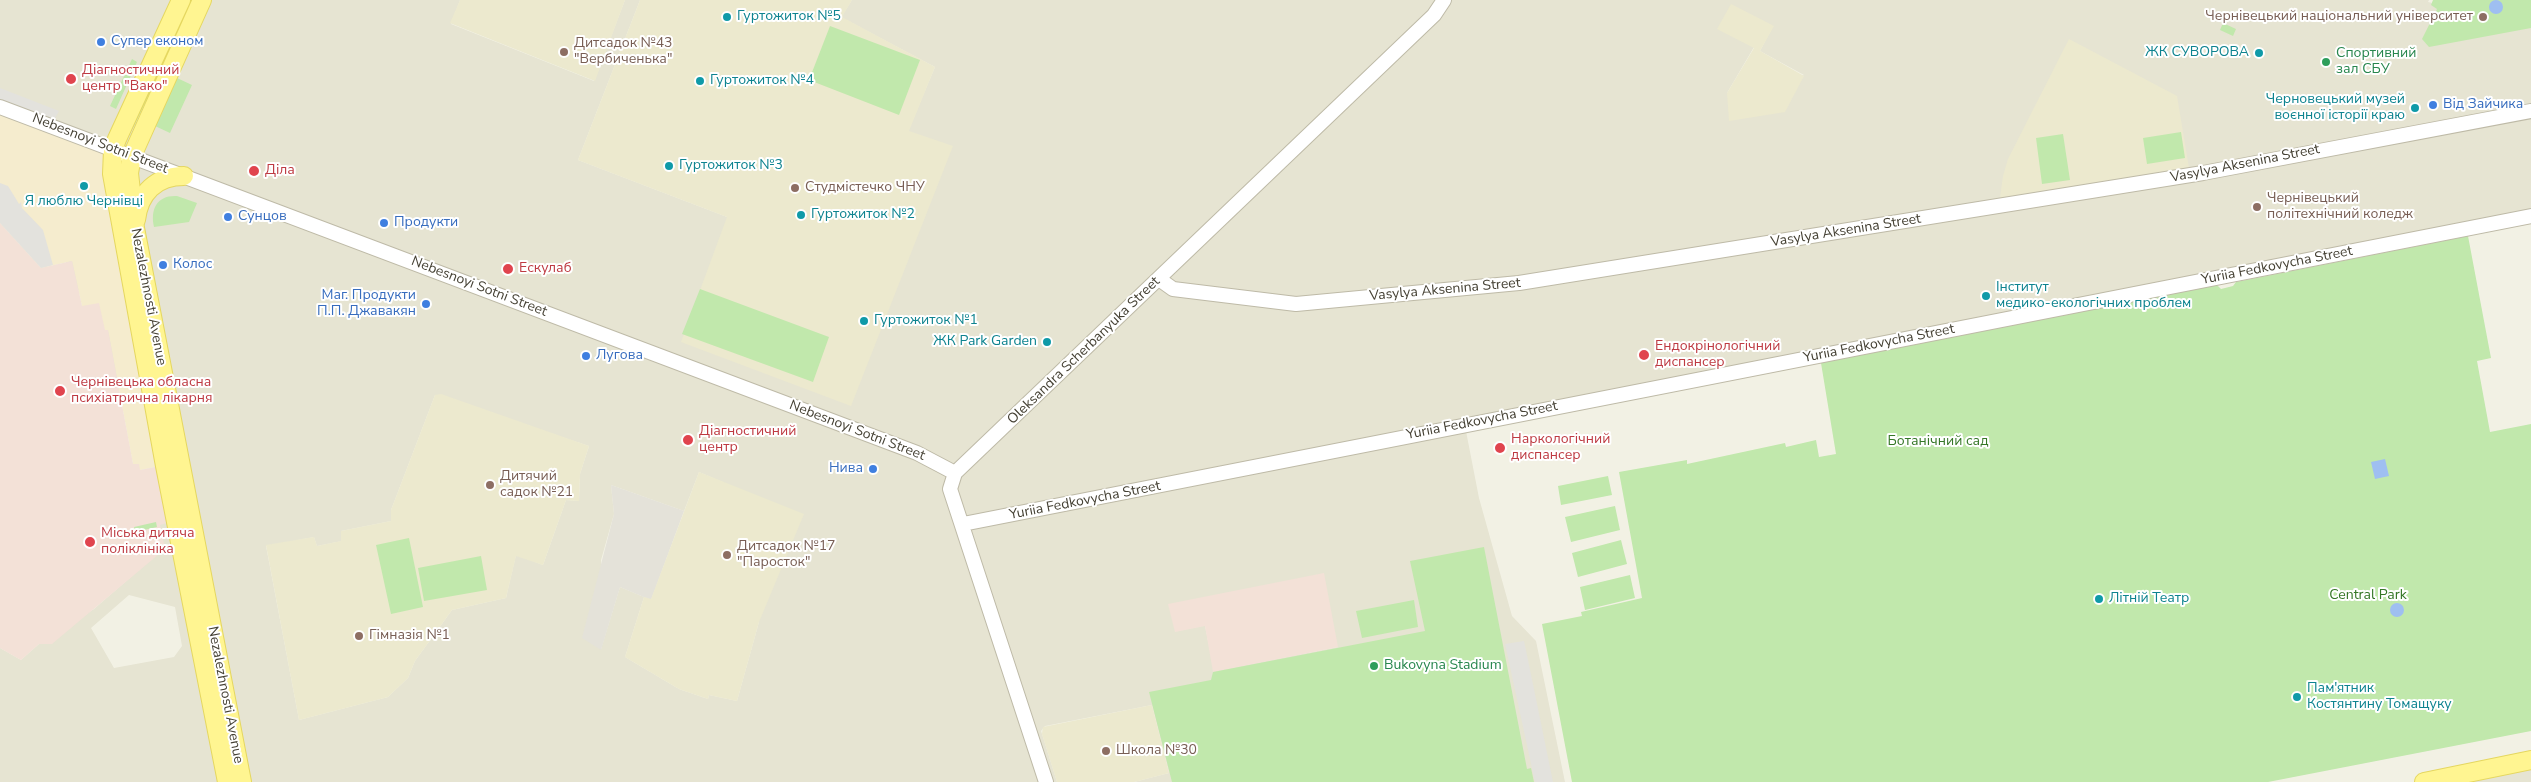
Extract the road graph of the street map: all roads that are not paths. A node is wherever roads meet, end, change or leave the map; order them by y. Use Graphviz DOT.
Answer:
graph roads {
  1 [pos="181,0"];
  2 [pos="202,0"];
  3 [pos="1444,0"];
  4 [pos="0,107"];
  5 [pos="2531,111"];
  6 [pos="113,150"];
  7 [pos="132,156"];
  8 [pos="184,176"];
  9 [pos="2531,216"];
  10 [pos="135,228"];
  11 [pos="1160,279"];
  12 [pos="955,473"];
  13 [pos="962,524"];
  14 [pos="2531,760"];
  15 [pos="227,782"];
  16 [pos="242,782"];
  17 [pos="1046,782"];
  18 [pos="2424,782"];
  1 -- 6 [label="main road, Nezalezhnosti Avenue"];
  2 -- 7 [label="main road, Nezalezhnosti Avenue"];
  3 -- 11 [label="street, Oleksandra Scherbanyuka Street"];
  4 -- 6 [label="street, Nebesnoyi Sotni Street"];
  5 -- 11 [label="street, Vasylya Aksenina Street"];
  6 -- 7 [label="street, Nebesnoyi Sotni Street"];
  6 -- 15 [label="main road, Nezalezhnosti Avenue"];
  7 -- 8 [label="street, Nebesnoyi Sotni Street"];
  7 -- 10 [label="main road, Nezalezhnosti Avenue"];
  8 -- 10 [label="main road"];
  8 -- 12 [label="street, Nebesnoyi Sotni Street"];
  9 -- 13 [label="street, Yuriia Fedkovycha Street"];
  10 -- 16 [label="main road, Nezalezhnosti Avenue"];
  11 -- 12 [label="street, Oleksandra Scherbanyuka Street"];
  12 -- 13 [label="street"];
  13 -- 17 [label="street"];
  14 -- 18 [label="main road"];
}
